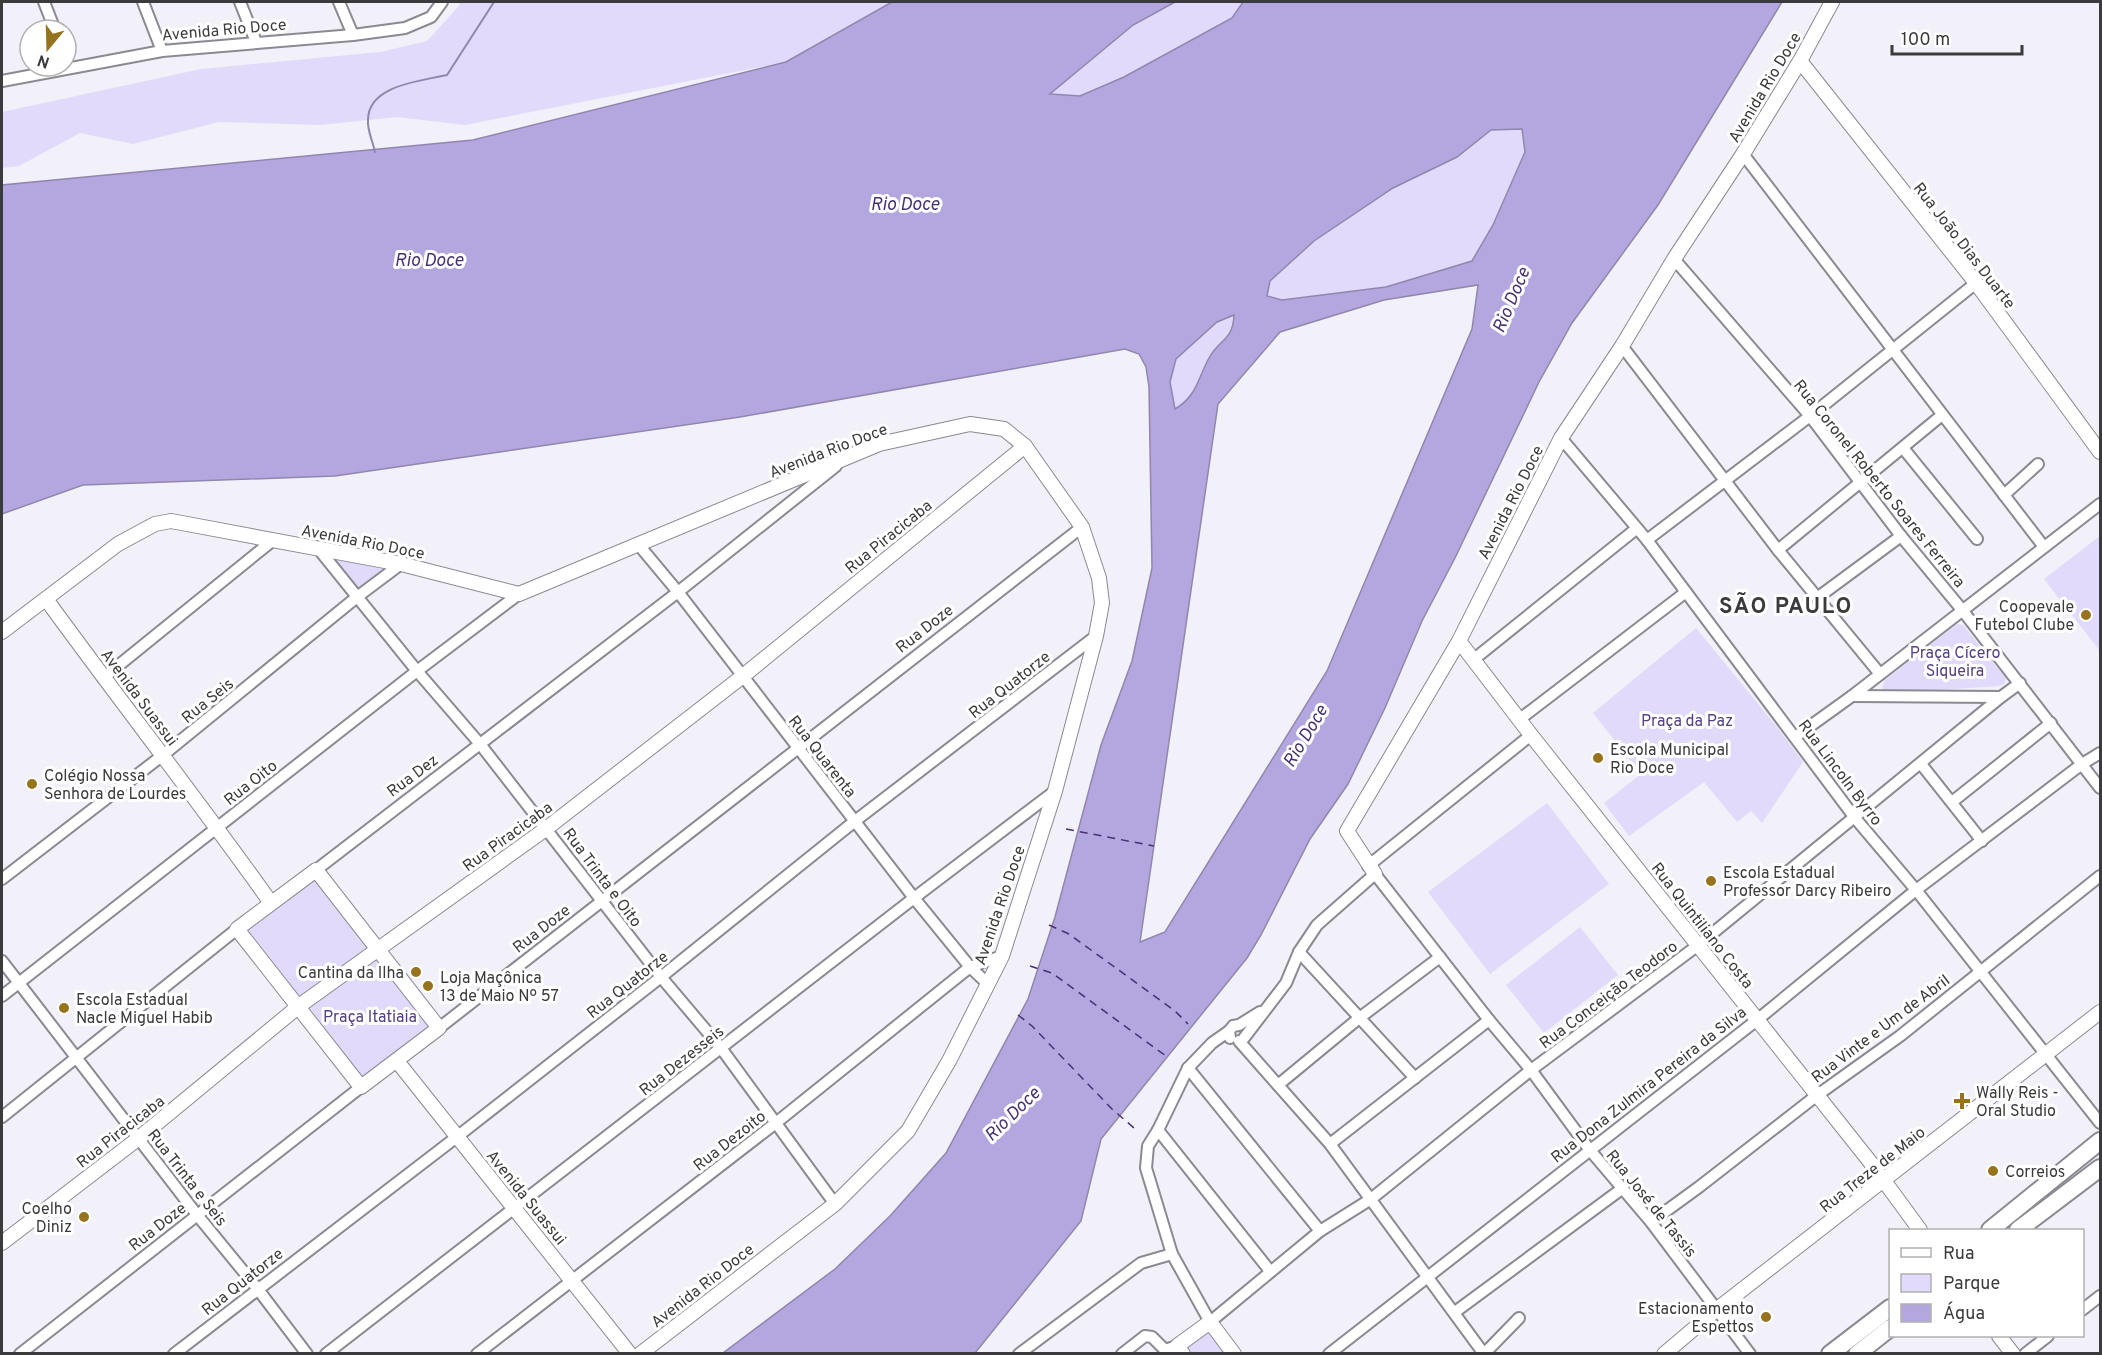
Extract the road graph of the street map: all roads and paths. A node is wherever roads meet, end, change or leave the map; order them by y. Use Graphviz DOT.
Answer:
graph roads {
  1 [pos="44,2"];
  2 [pos="143,2"];
  3 [pos="240,2"];
  4 [pos="339,2"];
  5 [pos="1832,2"];
  6 [pos="438,4"];
  7 [pos="50,18"];
  8 [pos="353,35"];
  9 [pos="256,42"];
  10 [pos="162,51"];
  11 [pos="1800,61"];
  12 [pos="78,62"];
  13 [pos="18,77"];
  14 [pos="2,81"];
  15 [pos="1743,154"];
  16 [pos="1674,259"];
  17 [pos="1976,283"];
  18 [pos="1622,346"];
  19 [pos="1892,350"];
  20 [pos="1942,415"];
  21 [pos="1810,416"];
  22 [pos="1561,438"];
  23 [pos="1025,446"];
  24 [pos="1903,448"];
  25 [pos="2100,452"];
  26 [pos="843,460"];
  27 [pos="2038,464"];
  28 [pos="1726,482"];
  29 [pos="1860,482"];
  30 [pos="2004,495"];
  31 [pos="2100,504"];
  32 [pos="1082,527"];
  33 [pos="1636,529"];
  34 [pos="1901,536"];
  35 [pos="1977,539"];
  36 [pos="1647,540"];
  37 [pos="272,541"];
  38 [pos="638,544"];
  39 [pos="2044,547"];
  40 [pos="317,548"];
  41 [pos="1778,550"];
  42 [pos="401,564"];
  43 [pos="678,592"];
  44 [pos="1686,592"];
  45 [pos="519,594"];
  46 [pos="357,597"];
  47 [pos="1817,598"];
  48 [pos="46,599"];
  49 [pos="1964,610"];
  50 [pos="2,632"];
  51 [pos="1096,636"];
  52 [pos="1459,641"];
  53 [pos="1473,660"];
  54 [pos="417,671"];
  55 [pos="1880,674"];
  56 [pos="743,676"];
  57 [pos="103,678"];
  58 [pos="2020,683"];
  59 [pos="1852,696"];
  60 [pos="2001,697"];
  61 [pos="1520,719"];
  62 [pos="2051,723"];
  63 [pos="1531,735"];
  64 [pos="1795,737"];
  65 [pos="480,744"];
  66 [pos="797,748"];
  67 [pos="2100,753"];
  68 [pos="163,755"];
  69 [pos="1921,764"];
  70 [pos="2082,764"];
  71 [pos="2100,788"];
  72 [pos="1055,791"];
  73 [pos="1952,802"];
  74 [pos="1855,818"];
  75 [pos="855,821"];
  76 [pos="217,827"];
  77 [pos="547,828"];
  78 [pos="1982,841"];
  79 [pos="316,870"];
  80 [pos="1372,870"];
  81 [pos="2100,876"];
  82 [pos="2,879"];
  83 [pos="1916,890"];
  84 [pos="914,898"];
  85 [pos="602,902"];
  86 [pos="271,903"];
  87 [pos="237,929"];
  88 [pos="1697,946"];
  89 [pos="378,950"];
  90 [pos="1299,952"];
  91 [pos="1002,956"];
  92 [pos="1440,957"];
  93 [pos="2,961"];
  94 [pos="970,967"];
  95 [pos="1980,970"];
  96 [pos="661,977"];
  97 [pos="19,982"];
  98 [pos="988,984"];
  99 [pos="2,996"];
  100 [pos="299,1006"];
  101 [pos="1265,1008"];
  102 [pos="2100,1011"];
  103 [pos="1358,1019"];
  104 [pos="1489,1020"];
  105 [pos="1756,1020"];
  106 [pos="1239,1025"];
  107 [pos="439,1028"];
  108 [pos="1229,1031"];
  109 [pos="1241,1040"];
  110 [pos="721,1048"];
  111 [pos="2047,1053"];
  112 [pos="76,1057"];
  113 [pos="397,1061"];
  114 [pos="1188,1068"];
  115 [pos="1531,1070"];
  116 [pos="1415,1078"];
  117 [pos="1278,1085"];
  118 [pos="361,1087"];
  119 [pos="1816,1096"];
  120 [pos="2,1117"];
  121 [pos="777,1122"];
  122 [pos="2100,1123"];
  123 [pos="1158,1130"];
  124 [pos="458,1136"];
  125 [pos="139,1138"];
  126 [pos="2100,1141"];
  127 [pos="1330,1144"];
  128 [pos="1589,1149"];
  129 [pos="2100,1168"];
  130 [pos="1883,1182"];
  131 [pos="1623,1188"];
  132 [pos="1371,1199"];
  133 [pos="835,1203"];
  134 [pos="514,1207"];
  135 [pos="198,1216"];
  136 [pos="1651,1222"];
  137 [pos="1919,1229"];
  138 [pos="1991,1229"];
  139 [pos="2019,1229"];
  140 [pos="1320,1231"];
  141 [pos="2,1243"];
  142 [pos="1172,1254"];
  143 [pos="1270,1271"];
  144 [pos="1426,1276"];
  145 [pos="573,1281"];
  146 [pos="257,1288"];
  147 [pos="2100,1296"];
  148 [pos="2084,1308"];
  149 [pos="1889,1309"];
  150 [pos="1716,1310"];
  151 [pos="1455,1312"];
  152 [pos="1519,1318"];
  153 [pos="1210,1322"];
  154 [pos="1889,1329"];
  155 [pos="2001,1337"];
  156 [pos="2046,1337"];
  157 [pos="1180,1349"];
  158 [pos="20,1353"];
  159 [pos="174,1353"];
  160 [pos="307,1353"];
  161 [pos="326,1353"];
  162 [pos="477,1353"];
  163 [pos="630,1353"];
  164 [pos="640,1353"];
  165 [pos="1019,1353"];
  166 [pos="1122,1353"];
  167 [pos="1233,1353"];
  168 [pos="1329,1353"];
  169 [pos="1484,1353"];
  170 [pos="1664,1353"];
  171 [pos="1750,1353"];
  172 [pos="1830,1353"];
  173 [pos="1857,1353"];
  174 [pos="2013,1353"];
  175 [pos="2025,1353"];
  1 -- 7 [label="street"];
  2 -- 10 [label="street"];
  3 -- 9 [label="street"];
  4 -- 8 [label="street"];
  5 -- 11 [label="street, Avenida Rio Doce"];
  6 -- 8 [label="street, Avenida Rio Doce"];
  8 -- 9 [label="street, Avenida Rio Doce"];
  9 -- 10 [label="street, Avenida Rio Doce"];
  10 -- 12 [label="street, Avenida Rio Doce"];
  11 -- 15 [label="street, Avenida Rio Doce"];
  11 -- 17 [label="street, Rua João Dias Duarte"];
  13 -- 14 [label="street, Avenida Rio Doce"];
  15 -- 16 [label="street, Avenida Rio Doce"];
  15 -- 19 [label="street"];
  16 -- 18 [label="street, Avenida Rio Doce"];
  16 -- 21 [label="street, Rua Coronel Roberto Soares Ferreira"];
  17 -- 19 [label="street"];
  17 -- 25 [label="street, Rua João Dias Duarte"];
  18 -- 22 [label="street, Avenida Rio Doce"];
  18 -- 28 [label="street"];
  19 -- 20 [label="street"];
  19 -- 21 [label="street"];
  20 -- 24 [label="street"];
  20 -- 30 [label="street"];
  21 -- 28 [label="street"];
  21 -- 29 [label="street, Rua Coronel Roberto Soares Ferreira"];
  22 -- 33 [label="street, Rua Lincoln Byrro"];
  22 -- 52 [label="street, Avenida Rio Doce"];
  23 -- 26 [label="street, Avenida Rio Doce"];
  23 -- 32 [label="street, Avenida Rio Doce"];
  23 -- 56 [label="street, Rua Piracicaba"];
  24 -- 29 [label="street"];
  24 -- 35 [label="street"];
  26 -- 38 [label="street, Avenida Rio Doce"];
  26 -- 43 [label="street, Rua Dez"];
  27 -- 30 [label="street"];
  28 -- 36 [label="street"];
  28 -- 41 [label="street"];
  29 -- 34 [label="street, Rua Coronel Roberto Soares Ferreira"];
  29 -- 41 [label="street"];
  30 -- 39 [label="street"];
  31 -- 39 [label="street"];
  32 -- 51 [label="street, Avenida Rio Doce"];
  32 -- 66 [label="street, Rua Doze"];
  33 -- 36 [label="street, Rua Lincoln Byrro"];
  33 -- 53 [label="street"];
  34 -- 47 [label="street"];
  34 -- 49 [label="street, Rua Coronel Roberto Soares Ferreira"];
  36 -- 44 [label="street, Rua Lincoln Byrro"];
  37 -- 40 [label="street, Avenida Rio Doce"];
  37 -- 48 [label="street, Avenida Rio Doce"];
  37 -- 57 [label="street"];
  38 -- 43 [label="street, Rua Quarenta"];
  38 -- 45 [label="street, Avenida Rio Doce"];
  39 -- 49 [label="street"];
  40 -- 42 [label="street, Avenida Rio Doce"];
  40 -- 46 [label="street, Rua Trinta e Oito"];
  41 -- 47 [label="street"];
  42 -- 45 [label="street, Avenida Rio Doce"];
  42 -- 46 [label="street, Rua Seis"];
  43 -- 56 [label="street, Rua Quarenta"];
  43 -- 65 [label="street, Rua Dez"];
  44 -- 61 [label="street"];
  44 -- 64 [label="street, Rua Lincoln Byrro"];
  45 -- 54 [label="street, Rua Oito"];
  46 -- 54 [label="street, Rua Trinta e Oito"];
  46 -- 68 [label="street, Rua Seis"];
  47 -- 55 [label="street"];
  48 -- 50 [label="street, Avenida Rio Doce"];
  48 -- 57 [label="street, Avenida Suassui"];
  49 -- 55 [label="street"];
  49 -- 58 [label="street, Rua Coronel Roberto Soares Ferreira"];
  51 -- 72 [label="street, Avenida Rio Doce"];
  51 -- 75 [label="street, Rua Quatorze"];
  52 -- 53 [label="street, Rua Quintiliano Costa"];
  52 -- 80 [label="street, Avenida Rio Doce"];
  53 -- 61 [label="street, Rua Quintiliano Costa"];
  54 -- 65 [label="street, Rua Trinta e Oito"];
  54 -- 76 [label="street, Rua Oito"];
  55 -- 59 [label="street"];
  56 -- 66 [label="street, Rua Quarenta"];
  56 -- 77 [label="street, Rua Piracicaba"];
  57 -- 68 [label="street, Avenida Suassui"];
  58 -- 60 [label="street, Rua Conceição Teodoro"];
  58 -- 62 [label="street, Rua Coronel Roberto Soares Ferreira"];
  59 -- 60 [label="street"];
  59 -- 64 [label="street"];
  60 -- 69 [label="street, Rua Conceição Teodoro"];
  61 -- 63 [label="street, Rua Quintiliano Costa"];
  62 -- 70 [label="street, Rua Coronel Roberto Soares Ferreira"];
  62 -- 73 [label="street"];
  63 -- 80 [label="street"];
  63 -- 88 [label="street, Rua Quintiliano Costa"];
  64 -- 74 [label="street, Rua Lincoln Byrro"];
  65 -- 77 [label="street, Rua Trinta e Oito"];
  65 -- 79 [label="street, Rua Dez"];
  66 -- 75 [label="street, Rua Quarenta"];
  66 -- 85 [label="street, Rua Doze"];
  67 -- 70 [label="street, Rua Dona Zulmira Pereira da Silva"];
  68 -- 76 [label="street, Avenida Suassui"];
  68 -- 82 [label="street, Rua Seis"];
  69 -- 73 [label="street"];
  69 -- 74 [label="street, Rua Conceição Teodoro"];
  70 -- 71 [label="street, Rua Coronel Roberto Soares Ferreira"];
  70 -- 78 [label="street, Rua Dona Zulmira Pereira da Silva"];
  72 -- 84 [label="street, Rua Dezesseis"];
  72 -- 91 [label="street, Avenida Rio Doce"];
  73 -- 78 [label="street"];
  74 -- 83 [label="street, Rua Lincoln Byrro"];
  74 -- 88 [label="street, Rua Conceição Teodoro"];
  75 -- 84 [label="street, Rua Quarenta"];
  75 -- 96 [label="street, Rua Quatorze"];
  76 -- 86 [label="street, Avenida Suassui"];
  76 -- 97 [label="street, Rua Oito"];
  77 -- 85 [label="street, Rua Trinta e Oito"];
  77 -- 89 [label="street, Rua Piracicaba"];
  78 -- 83 [label="street, Rua Dona Zulmira Pereira da Silva"];
  79 -- 86 [label="street, Rua Dez"];
  79 -- 89 [label="street"];
  80 -- 90 [label="street"];
  80 -- 92 [label="street, Rua José de Tassis"];
  81 -- 95 [label="street, Rua Vinte e Um de Abril"];
  83 -- 95 [label="street, Rua Lincoln Byrro"];
  83 -- 105 [label="street, Rua Dona Zulmira Pereira da Silva"];
  84 -- 94 [label="street, Rua Quarenta"];
  84 -- 110 [label="street, Rua Dezesseis"];
  85 -- 96 [label="street, Rua Trinta e Oito"];
  85 -- 107 [label="street, Rua Doze"];
  86 -- 87 [label="street, Rua Dez"];
  87 -- 100 [label="street"];
  87 -- 112 [label="street, Rua Dez"];
  88 -- 105 [label="street, Rua Quintiliano Costa"];
  88 -- 115 [label="street, Rua Conceição Teodoro"];
  89 -- 100 [label="street, Rua Piracicaba"];
  89 -- 107 [label="street"];
  90 -- 101 [label="street"];
  90 -- 103 [label="street"];
  91 -- 94 [label="street, Rua Dezoito"];
  91 -- 98 [label="street, Avenida Rio Doce"];
  92 -- 103 [label="street"];
  92 -- 104 [label="street, Rua José de Tassis"];
  93 -- 97 [label="street, Rua Trinta e Seis"];
  94 -- 98 [label="street, Rua Quarenta"];
  94 -- 121 [label="street, Rua Dezoito"];
  95 -- 111 [label="street, Rua Lincoln Byrro"];
  95 -- 119 [label="street, Rua Vinte e Um de Abril"];
  96 -- 110 [label="street, Rua Trinta e Oito"];
  96 -- 124 [label="street, Rua Quatorze"];
  97 -- 99 [label="street, Rua Oito"];
  97 -- 112 [label="street, Rua Trinta e Seis"];
  98 -- 133 [label="street, Avenida Rio Doce"];
  100 -- 118 [label="street"];
  100 -- 125 [label="street, Rua Piracicaba"];
  101 -- 106 [label="street"];
  101 -- 109 [label="street"];
  102 -- 111 [label="street, Rua Treze de Maio"];
  103 -- 116 [label="street"];
  103 -- 117 [label="street"];
  104 -- 115 [label="street, Rua José de Tassis"];
  104 -- 116 [label="street"];
  105 -- 119 [label="street, Rua Quintiliano Costa"];
  105 -- 128 [label="street, Rua Dona Zulmira Pereira da Silva"];
  106 -- 108 [label="street"];
  106 -- 109 [label="street"];
  107 -- 113 [label="street, Rua Doze"];
  108 -- 109 [label="street"];
  108 -- 114 [label="street"];
  109 -- 117 [label="street"];
  110 -- 121 [label="street, Rua Trinta e Oito"];
  110 -- 134 [label="street, Rua Dezesseis"];
  111 -- 122 [label="street, Rua Lincoln Byrro"];
  111 -- 130 [label="street, Rua Treze de Maio"];
  112 -- 120 [label="street, Rua Dez"];
  112 -- 125 [label="street, Rua Trinta e Seis"];
  113 -- 118 [label="street, Rua Doze"];
  113 -- 124 [label="street, Avenida Suassui"];
  114 -- 123 [label="street"];
  114 -- 140 [label="street"];
  115 -- 128 [label="street, Rua José de Tassis"];
  115 -- 132 [label="street, Rua Conceição Teodoro"];
  116 -- 127 [label="street"];
  117 -- 127 [label="street"];
  118 -- 135 [label="street, Rua Doze"];
  119 -- 130 [label="street, Rua Quintiliano Costa"];
  119 -- 136 [label="street, Rua Vinte e Um de Abril"];
  121 -- 133 [label="street, Rua Trinta e Oito"];
  121 -- 145 [label="street, Rua Dezoito"];
  123 -- 142 [label="street"];
  123 -- 143 [label="street"];
  124 -- 134 [label="street, Avenida Suassui"];
  124 -- 146 [label="street, Rua Quatorze"];
  125 -- 135 [label="street, Rua Trinta e Seis"];
  125 -- 141 [label="street, Rua Piracicaba"];
  126 -- 138 [label="main road"];
  127 -- 132 [label="street"];
  128 -- 131 [label="street, Rua José de Tassis"];
  128 -- 144 [label="street, Rua Dona Zulmira Pereira da Silva"];
  129 -- 139 [label="main road"];
  130 -- 137 [label="street, Rua Quintiliano Costa"];
  130 -- 150 [label="street, Rua Treze de Maio"];
  131 -- 136 [label="street, Rua José de Tassis"];
  131 -- 151 [label="street"];
  132 -- 140 [label="street, Rua Conceição Teodoro"];
  132 -- 144 [label="street"];
  133 -- 164 [label="street, Avenida Rio Doce"];
  134 -- 145 [label="street, Avenida Suassui"];
  134 -- 161 [label="street, Rua Dezesseis"];
  135 -- 146 [label="street, Rua Trinta e Seis"];
  135 -- 158 [label="street, Rua Doze"];
  136 -- 150 [label="street, Rua José de Tassis"];
  140 -- 143 [label="street, Rua Conceição Teodoro"];
  142 -- 153 [label="street"];
  142 -- 165 [label="street"];
  143 -- 153 [label="street, Rua Conceição Teodoro"];
  144 -- 151 [label="street"];
  144 -- 168 [label="street, Rua Dona Zulmira Pereira da Silva"];
  145 -- 162 [label="street, Rua Dezoito"];
  145 -- 163 [label="street, Avenida Suassui"];
  146 -- 159 [label="street, Rua Quatorze"];
  146 -- 160 [label="street, Rua Trinta e Seis"];
  147 -- 148 [label="street"];
  149 -- 172 [label="main road"];
  150 -- 170 [label="street, Rua Treze de Maio"];
  150 -- 171 [label="street, Rua José de Tassis"];
  151 -- 169 [label="street"];
  152 -- 169 [label="street"];
  153 -- 157 [label="street"];
  153 -- 167 [label="street"];
  154 -- 173 [label="main road"];
  155 -- 174 [label="street"];
  156 -- 175 [label="street"];
  157 -- 166 [label="street"];
}
